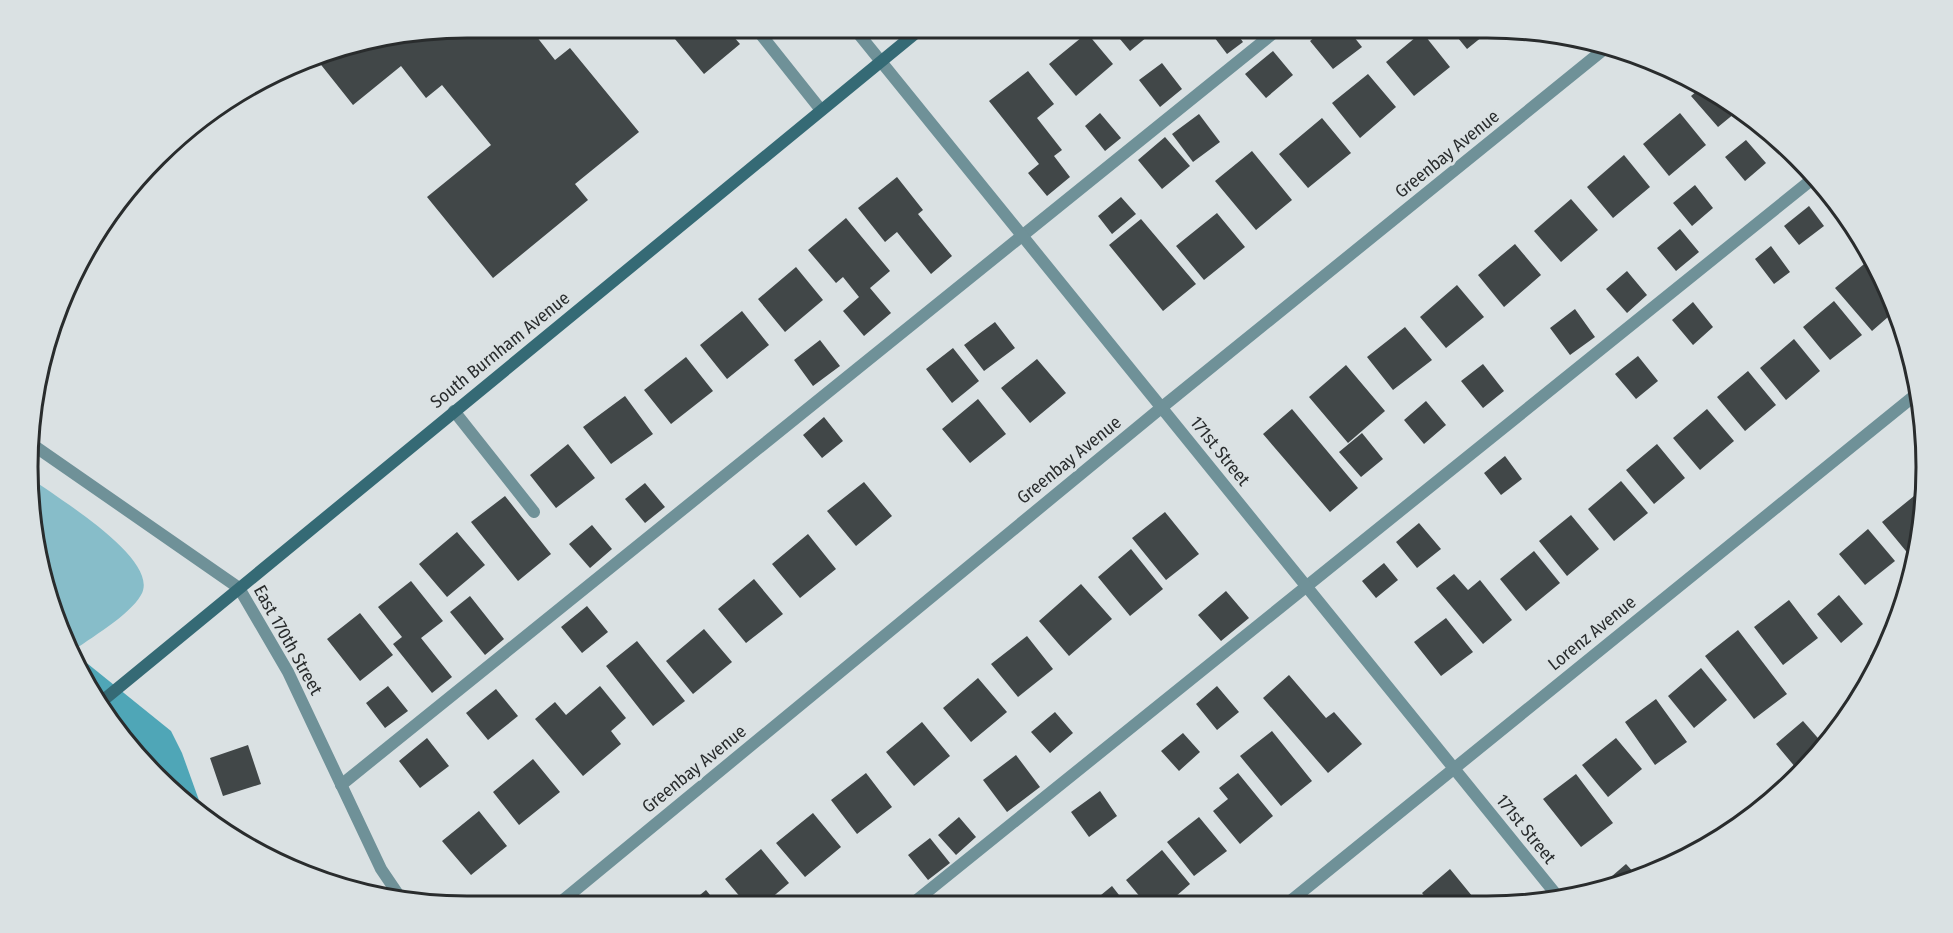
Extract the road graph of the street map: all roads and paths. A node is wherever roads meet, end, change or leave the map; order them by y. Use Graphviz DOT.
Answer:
graph roads {
  1 [pos="764,38"];
  2 [pos="862,38"];
  3 [pos="909,38"];
  4 [pos="1267,38"];
  5 [pos="1600,53"];
  6 [pos="881,61"];
  7 [pos="821,110"];
  8 [pos="1808,183"];
  9 [pos="1022,236"];
  10 [pos="1910,399"];
  11 [pos="1161,408"];
  12 [pos="454,411"];
  13 [pos="38,449"];
  14 [pos="534,512"];
  15 [pos="1306,586"];
  16 [pos="239,588"];
  17 [pos="106,698"];
  18 [pos="1453,768"];
  19 [pos="341,785"];
  20 [pos="395,889"];
  21 [pos="1553,890"];
  22 [pos="568,896"];
  23 [pos="922,896"];
  24 [pos="1297,896"];
  1 -- 7 [label="street"];
  2 -- 6 [label="street, 171st Street"];
  3 -- 6 [label="main road, South Burnham Avenue"];
  4 -- 9 [label="street"];
  5 -- 11 [label="street, Greenbay Avenue"];
  6 -- 7 [label="main road, South Burnham Avenue"];
  6 -- 9 [label="street, 171st Street"];
  7 -- 12 [label="main road, South Burnham Avenue"];
  8 -- 15 [label="street"];
  9 -- 11 [label="street, 171st Street"];
  9 -- 19 [label="street"];
  10 -- 18 [label="street, Lorenz Avenue"];
  11 -- 15 [label="street, 171st Street"];
  11 -- 22 [label="street, Greenbay Avenue"];
  12 -- 14 [label="street"];
  12 -- 16 [label="main road, South Burnham Avenue"];
  13 -- 16 [label="street, East 170th Street"];
  15 -- 18 [label="street, 171st Street"];
  15 -- 23 [label="street"];
  16 -- 17 [label="main road, South Burnham Avenue"];
  16 -- 19 [label="street, East 170th Street"];
  18 -- 21 [label="street, 171st Street"];
  18 -- 24 [label="street, Lorenz Avenue"];
  19 -- 20 [label="street, East 170th Street"];
}
